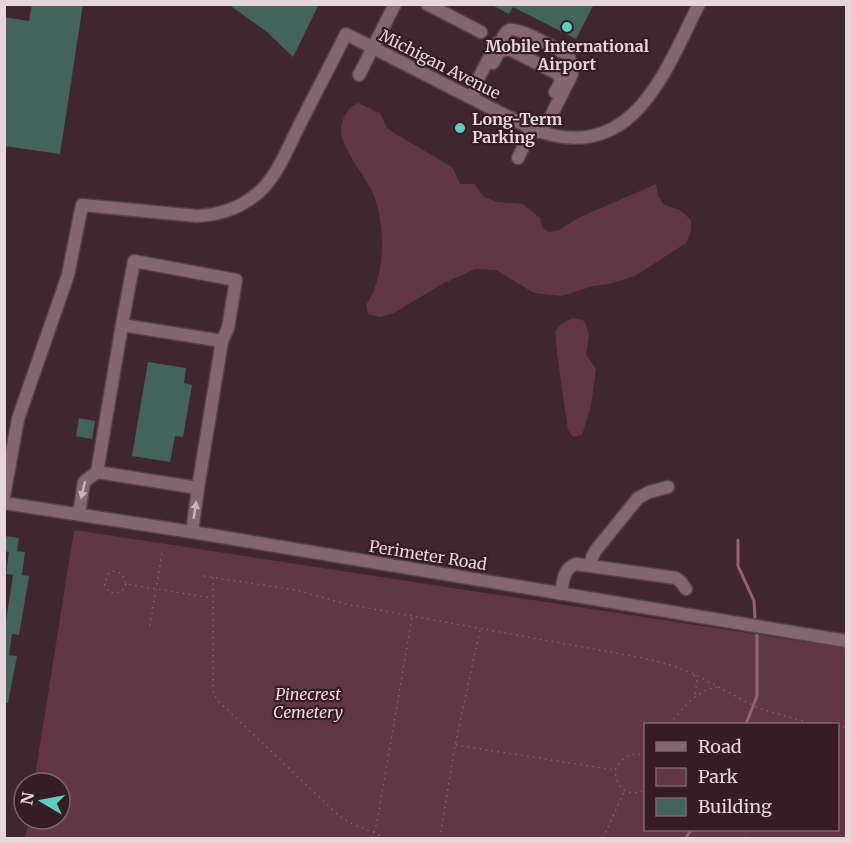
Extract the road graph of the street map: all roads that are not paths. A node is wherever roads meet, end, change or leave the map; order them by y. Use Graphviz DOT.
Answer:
graph roads {
  1 [pos="395,4"];
  2 [pos="427,4"];
  3 [pos="699,4"];
  4 [pos="481,32"];
  5 [pos="373,48"];
  6 [pos="359,75"];
  7 [pos="474,93"];
  8 [pos="538,128"];
  9 [pos="518,158"];
  10 [pos="122,324"];
  11 [pos="222,341"];
  12 [pos="96,472"];
  13 [pos="668,487"];
  14 [pos="198,488"];
  15 [pos="4,496"];
  16 [pos="4,503"];
  17 [pos="79,514"];
  18 [pos="192,532"];
  19 [pos="591,566"];
  20 [pos="686,589"];
  21 [pos="561,594"];
  22 [pos="846,641"];
  1 -- 5 [label="street"];
  2 -- 4 [label="street"];
  3 -- 8 [label="street, Michigan Avenue"];
  5 -- 6 [label="street"];
  5 -- 7 [label="street, Michigan Avenue"];
  5 -- 15 [label="street, Michigan Avenue"];
  7 -- 8 [label="street, Michigan Avenue"];
  7 -- 8 [label="street"];
  7 -- 8 [label="street"];
  8 -- 9 [label="street"];
  10 -- 11 [label="street"];
  10 -- 11 [label="street"];
  10 -- 12 [label="street"];
  11 -- 14 [label="street"];
  12 -- 14 [label="street"];
  12 -- 17 [label="street, one-way"];
  13 -- 19 [label="street"];
  18 -- 14 [label="street, one-way"];
  16 -- 17 [label="street, Perimeter Road"];
  17 -- 18 [label="street, Perimeter Road"];
  18 -- 21 [label="street, Perimeter Road"];
  19 -- 20 [label="street"];
  19 -- 21 [label="street"];
  21 -- 22 [label="street, Perimeter Road"];
}
